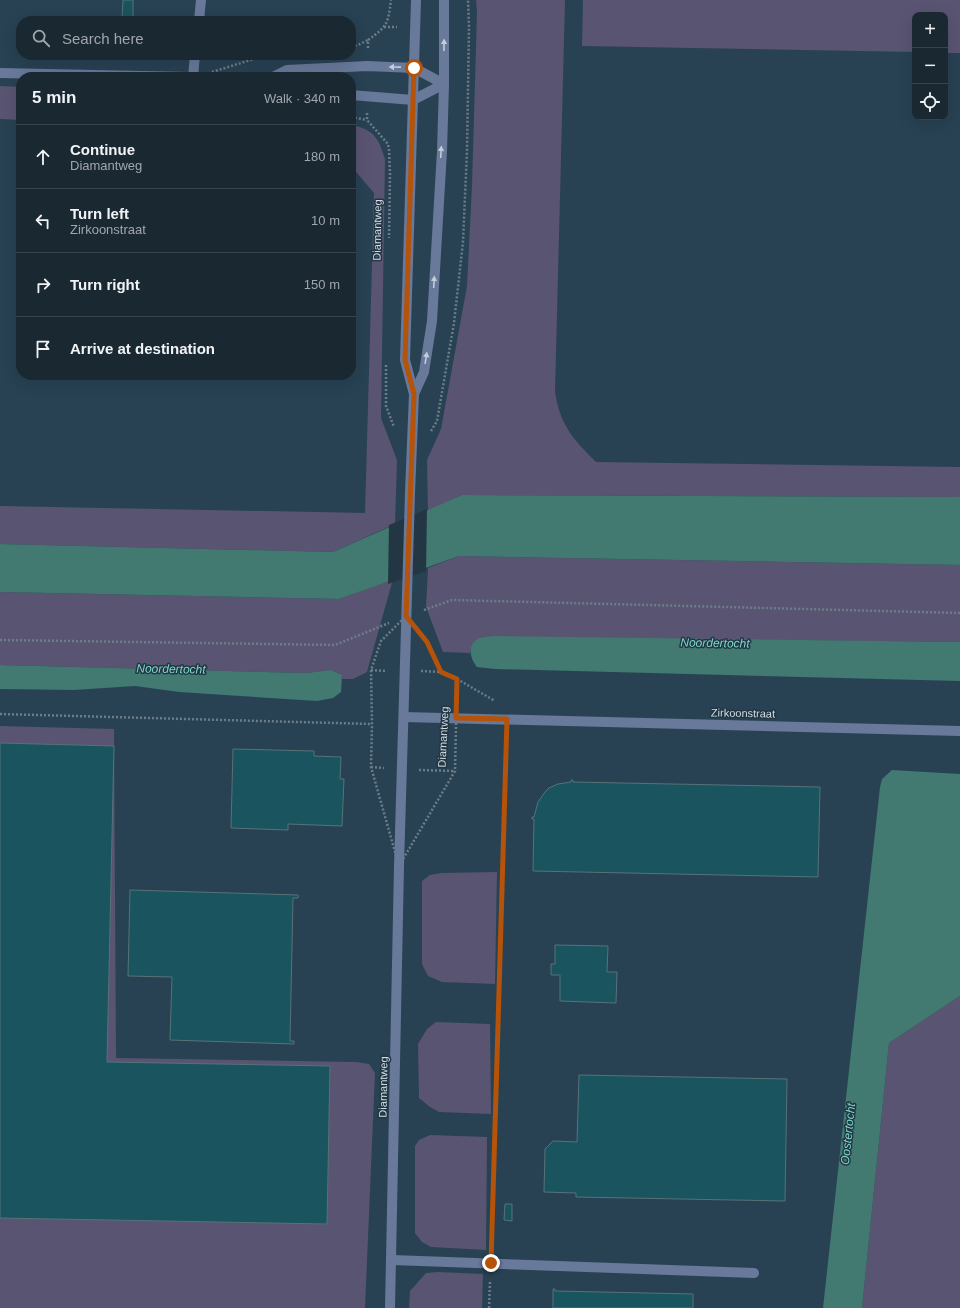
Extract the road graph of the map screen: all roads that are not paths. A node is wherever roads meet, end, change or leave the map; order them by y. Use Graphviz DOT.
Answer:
graph roads {
  1 [pos="201,0"];
  2 [pos="416,0"];
  3 [pos="444,0"];
  4 [pos="199,16"];
  5 [pos="194,60"];
  6 [pos="414,68"];
  7 [pos="193,72"];
  8 [pos="283,72"];
  9 [pos="0,73"];
  10 [pos="16,73"];
  11 [pos="444,84"];
  12 [pos="356,96"];
  13 [pos="413,100"];
  14 [pos="414,394"];
  15 [pos="404,717"];
  16 [pos="960,731"];
  17 [pos="392,1260"];
  18 [pos="754,1273"];
  19 [pos="390,1308"];
  1 -- 4 [label="street"];
  2 -- 6 [label="street, Diamantweg"];
  11 -- 3 [label="street, Diamantweg, one-way"];
  5 -- 7 [label="street"];
  6 -- 8 [label="street, one-way"];
  6 -- 11 [label="street"];
  6 -- 13 [label="street, Diamantweg"];
  9 -- 10 [label="street"];
  11 -- 13 [label="street"];
  14 -- 11 [label="street, Diamantweg, one-way"];
  12 -- 13 [label="street"];
  13 -- 14 [label="street, Diamantweg"];
  14 -- 15 [label="street, Diamantweg"];
  15 -- 16 [label="street, Zirkoonstraat"];
  15 -- 17 [label="street, Diamantweg"];
  17 -- 18 [label="street"];
  17 -- 19 [label="street, Diamantweg"];
}
